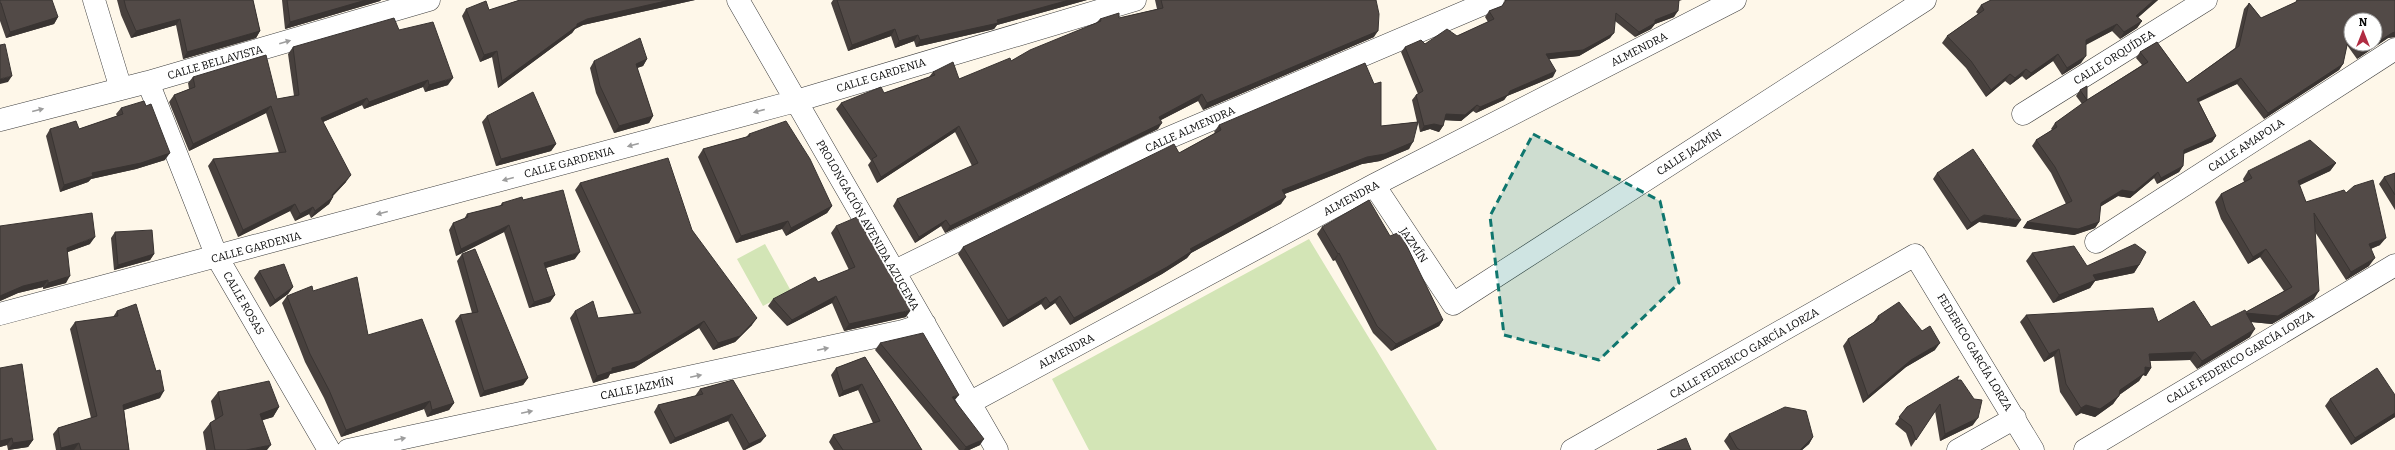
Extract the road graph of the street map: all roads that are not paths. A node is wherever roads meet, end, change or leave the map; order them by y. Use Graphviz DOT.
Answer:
graph roads {
  1 [pos="94,0"];
  2 [pos="429,0"];
  3 [pos="738,0"];
  4 [pos="1134,0"];
  5 [pos="1493,0"];
  6 [pos="1735,0"];
  7 [pos="1925,0"];
  8 [pos="2206,0"];
  9 [pos="1711,6"];
  10 [pos="2395,49"];
  11 [pos="148,82"];
  12 [pos="121,89"];
  13 [pos="796,100"];
  14 [pos="2023,114"];
  15 [pos="0,120"];
  16 [pos="1374,185"];
  17 [pos="2096,242"];
  18 [pos="1915,255"];
  19 [pos="217,257"];
  20 [pos="2395,265"];
  21 [pos="893,272"];
  22 [pos="1454,304"];
  23 [pos="0,314"];
  24 [pos="925,324"];
  25 [pos="971,402"];
  26 [pos="2015,418"];
  27 [pos="329,450"];
  28 [pos="348,450"];
  29 [pos="997,450"];
  30 [pos="1572,450"];
  31 [pos="1958,450"];
  32 [pos="2033,450"];
  33 [pos="2085,450"];
  1 -- 12 [label="street"];
  11 -- 2 [label="street, CALLE BELLAVISTA, one-way"];
  3 -- 13 [label="street, PROLONGACIÓN AVENIDA AZUCEMA"];
  4 -- 13 [label="street, CALLE GARDENIA"];
  5 -- 21 [label="street, CALLE ALMENDRA"];
  6 -- 9 [label="street, ALMENDRA"];
  7 -- 22 [label="street, CALLE JAZMÍN"];
  8 -- 14 [label="street, CALLE ORQUÍDEA"];
  9 -- 16 [label="street, ALMENDRA"];
  10 -- 17 [label="street, CALLE AMAPOLA"];
  11 -- 12 [label="street, CALLE BELLAVISTA"];
  11 -- 19 [label="street, CALLE ROSAS"];
  15 -- 12 [label="street, CALLE BELLAVISTA, one-way"];
  13 -- 19 [label="street, CALLE GARDENIA, one-way"];
  13 -- 21 [label="street, PROLONGACIÓN AVENIDA AZUCEMA"];
  16 -- 22 [label="street, JAZMÍN"];
  16 -- 25 [label="street, ALMENDRA"];
  18 -- 26 [label="street, FEDERICO GARCÍA LORZA"];
  18 -- 30 [label="street, CALLE FEDERICO GARCÍA LORZA"];
  19 -- 23 [label="street, CALLE GARDENIA"];
  19 -- 27 [label="street, CALLE ROSAS"];
  20 -- 33 [label="street, CALLE FEDERICO GARCÍA LORZA"];
  21 -- 24 [label="street, PROLONGACIÓN AVENIDA AZUCEMA"];
  24 -- 25 [label="street, PROLONGACIÓN AVENIDA AZUCEMA"];
  28 -- 24 [label="street, CALLE JAZMÍN, one-way"];
  25 -- 29 [label="street, PROLONGACIÓN AVENIDA AZUCEMA"];
  26 -- 31 [label="street"];
  26 -- 32 [label="street, FEDERICO GARCÍA LORZA"];
}
